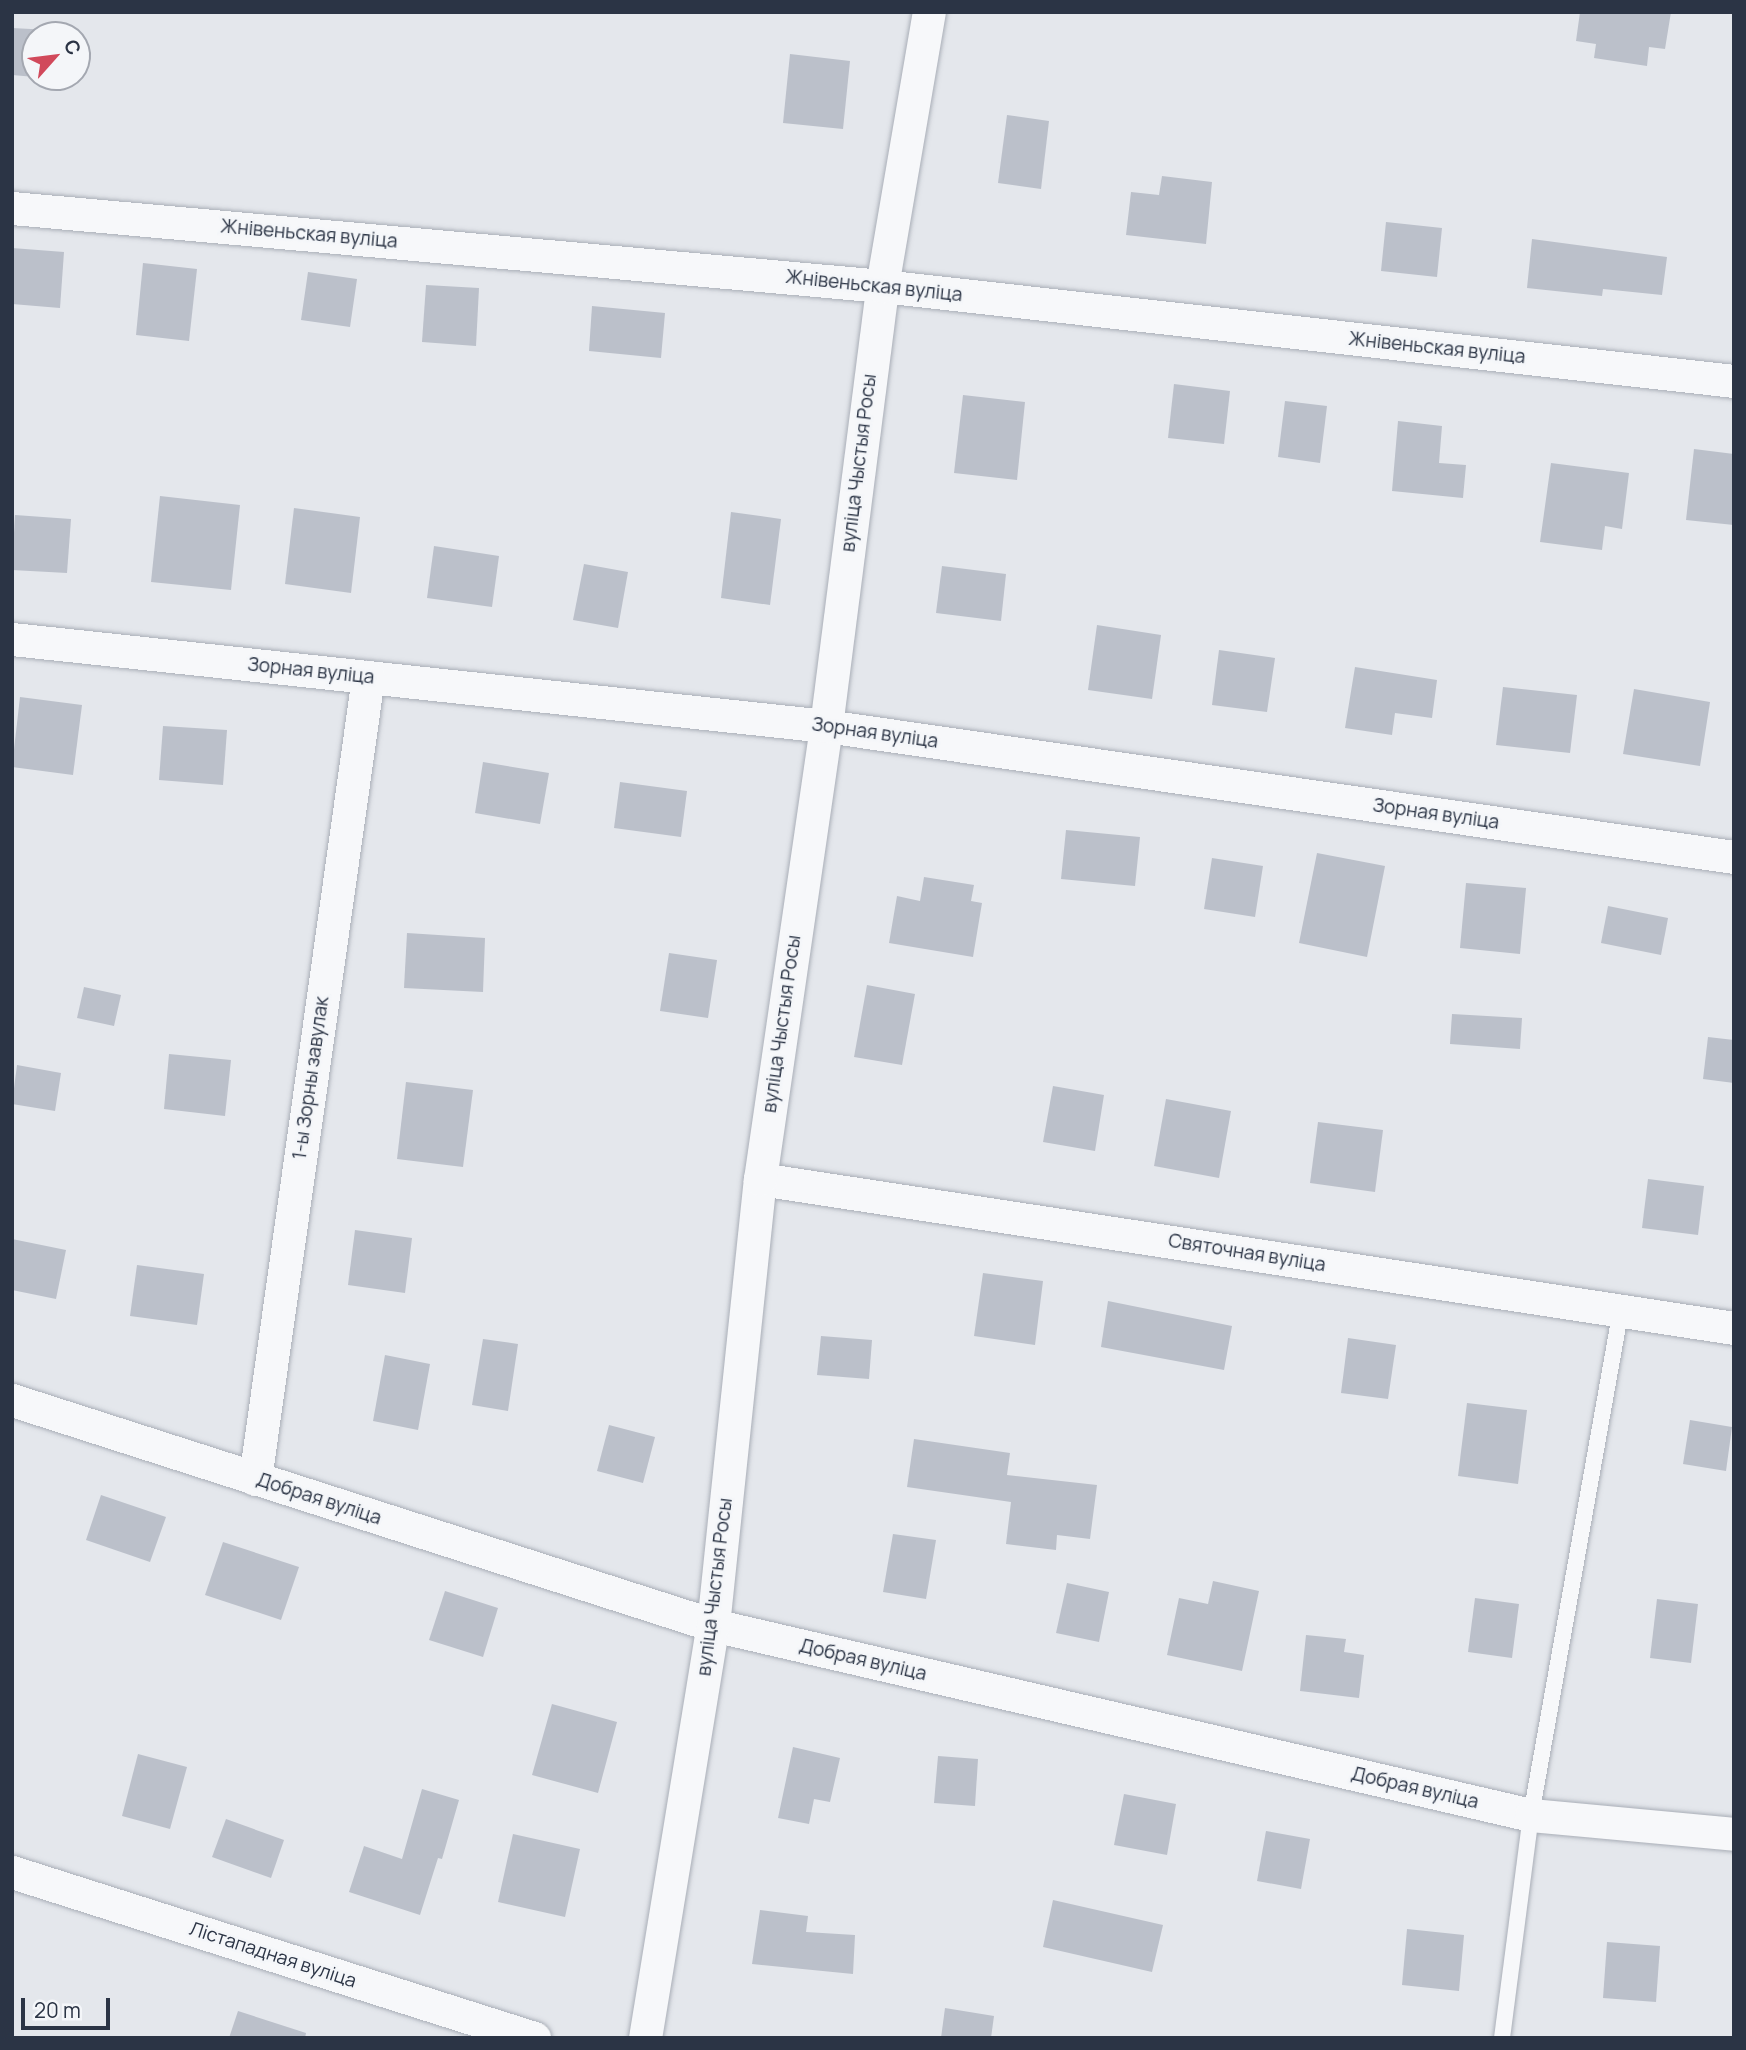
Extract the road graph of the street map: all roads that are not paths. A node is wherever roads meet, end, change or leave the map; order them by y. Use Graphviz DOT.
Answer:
graph roads {
  1 [pos="929,12"];
  2 [pos="12,208"];
  3 [pos="882,286"];
  4 [pos="1734,381"];
  5 [pos="12,639"];
  6 [pos="368,677"];
  7 [pos="826,726"];
  8 [pos="1734,858"];
  9 [pos="760,1179"];
  10 [pos="1621,1309"];
  11 [pos="1734,1328"];
  12 [pos="12,1400"];
  13 [pos="255,1479"];
  14 [pos="713,1625"];
  15 [pos="1531,1815"];
  16 [pos="1734,1834"];
  17 [pos="12,1872"];
  18 [pos="534,2038"];
  19 [pos="645,2038"];
  20 [pos="1502,2038"];
  1 -- 3 [label="street, вуліца Чыстыя Росы"];
  2 -- 3 [label="street, Жнівеньская вуліца"];
  3 -- 4 [label="street, Жнівеньская вуліца"];
  3 -- 7 [label="street, вуліца Чыстыя Росы"];
  5 -- 6 [label="street, Зорная вуліца"];
  6 -- 7 [label="street, Зорная вуліца"];
  6 -- 13 [label="street, 1-ы Зорны завулак"];
  7 -- 8 [label="street, Зорная вуліца"];
  7 -- 9 [label="street, вуліца Чыстыя Росы"];
  9 -- 10 [label="street, Святочная вуліца"];
  9 -- 14 [label="street, вуліца Чыстыя Росы"];
  10 -- 11 [label="street, Святочная вуліца"];
  10 -- 15 [label="lane"];
  12 -- 13 [label="street, Добрая вуліца"];
  13 -- 14 [label="street, Добрая вуліца"];
  14 -- 15 [label="street, Добрая вуліца"];
  14 -- 19 [label="street, вуліца Чыстыя Росы"];
  15 -- 16 [label="street, Добрая вуліца"];
  15 -- 20 [label="lane"];
  17 -- 18 [label="street, Лістападная вуліца"];
}
